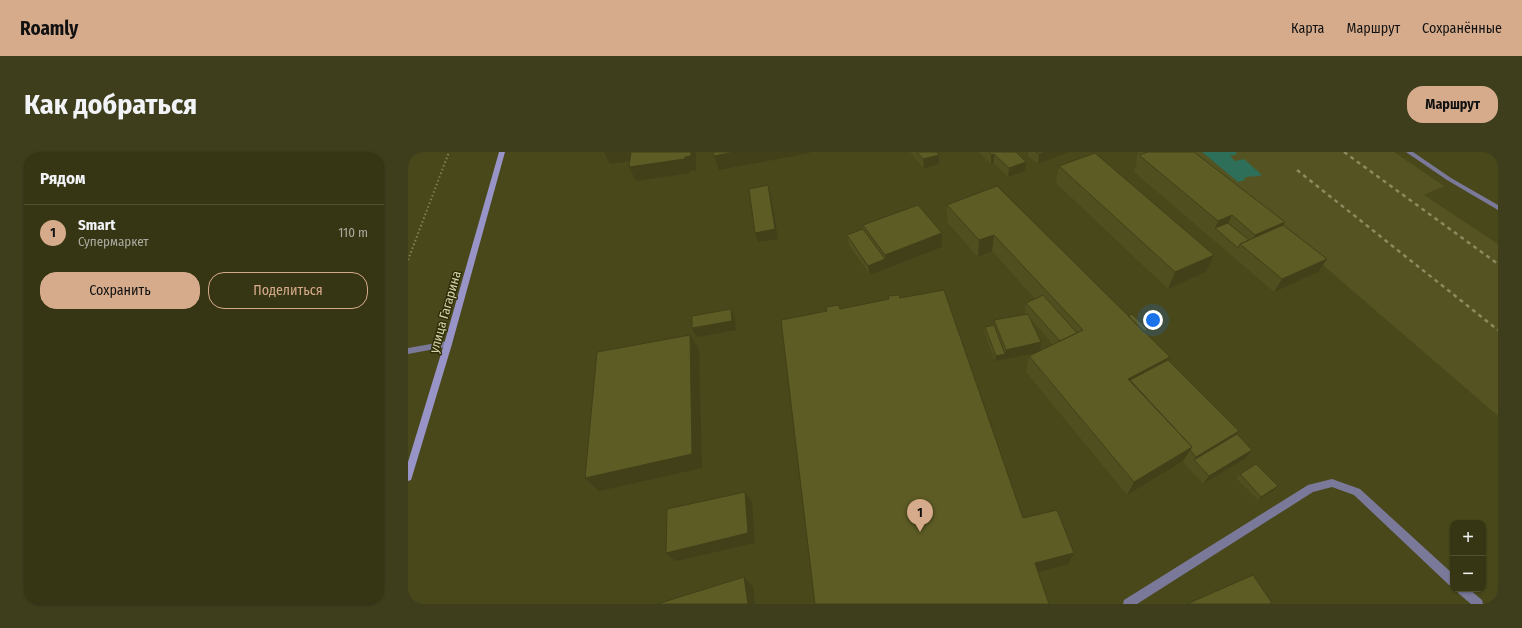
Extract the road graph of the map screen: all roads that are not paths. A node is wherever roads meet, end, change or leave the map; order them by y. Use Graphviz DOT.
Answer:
graph roads {
  1 [pos="502,152"];
  2 [pos="1409,152"];
  3 [pos="1498,208"];
  4 [pos="448,344"];
  5 [pos="408,351"];
  6 [pos="408,477"];
  7 [pos="1450,578"];
  8 [pos="1465,592"];
  9 [pos="1128,604"];
  10 [pos="1478,604"];
  1 -- 4 [label="main road, улица Гагарина"];
  2 -- 3 [label="lane"];
  4 -- 5 [label="lane"];
  4 -- 6 [label="main road, улица Гагарина"];
  7 -- 9 [label="lane"];
  8 -- 10 [label="lane"];
}
